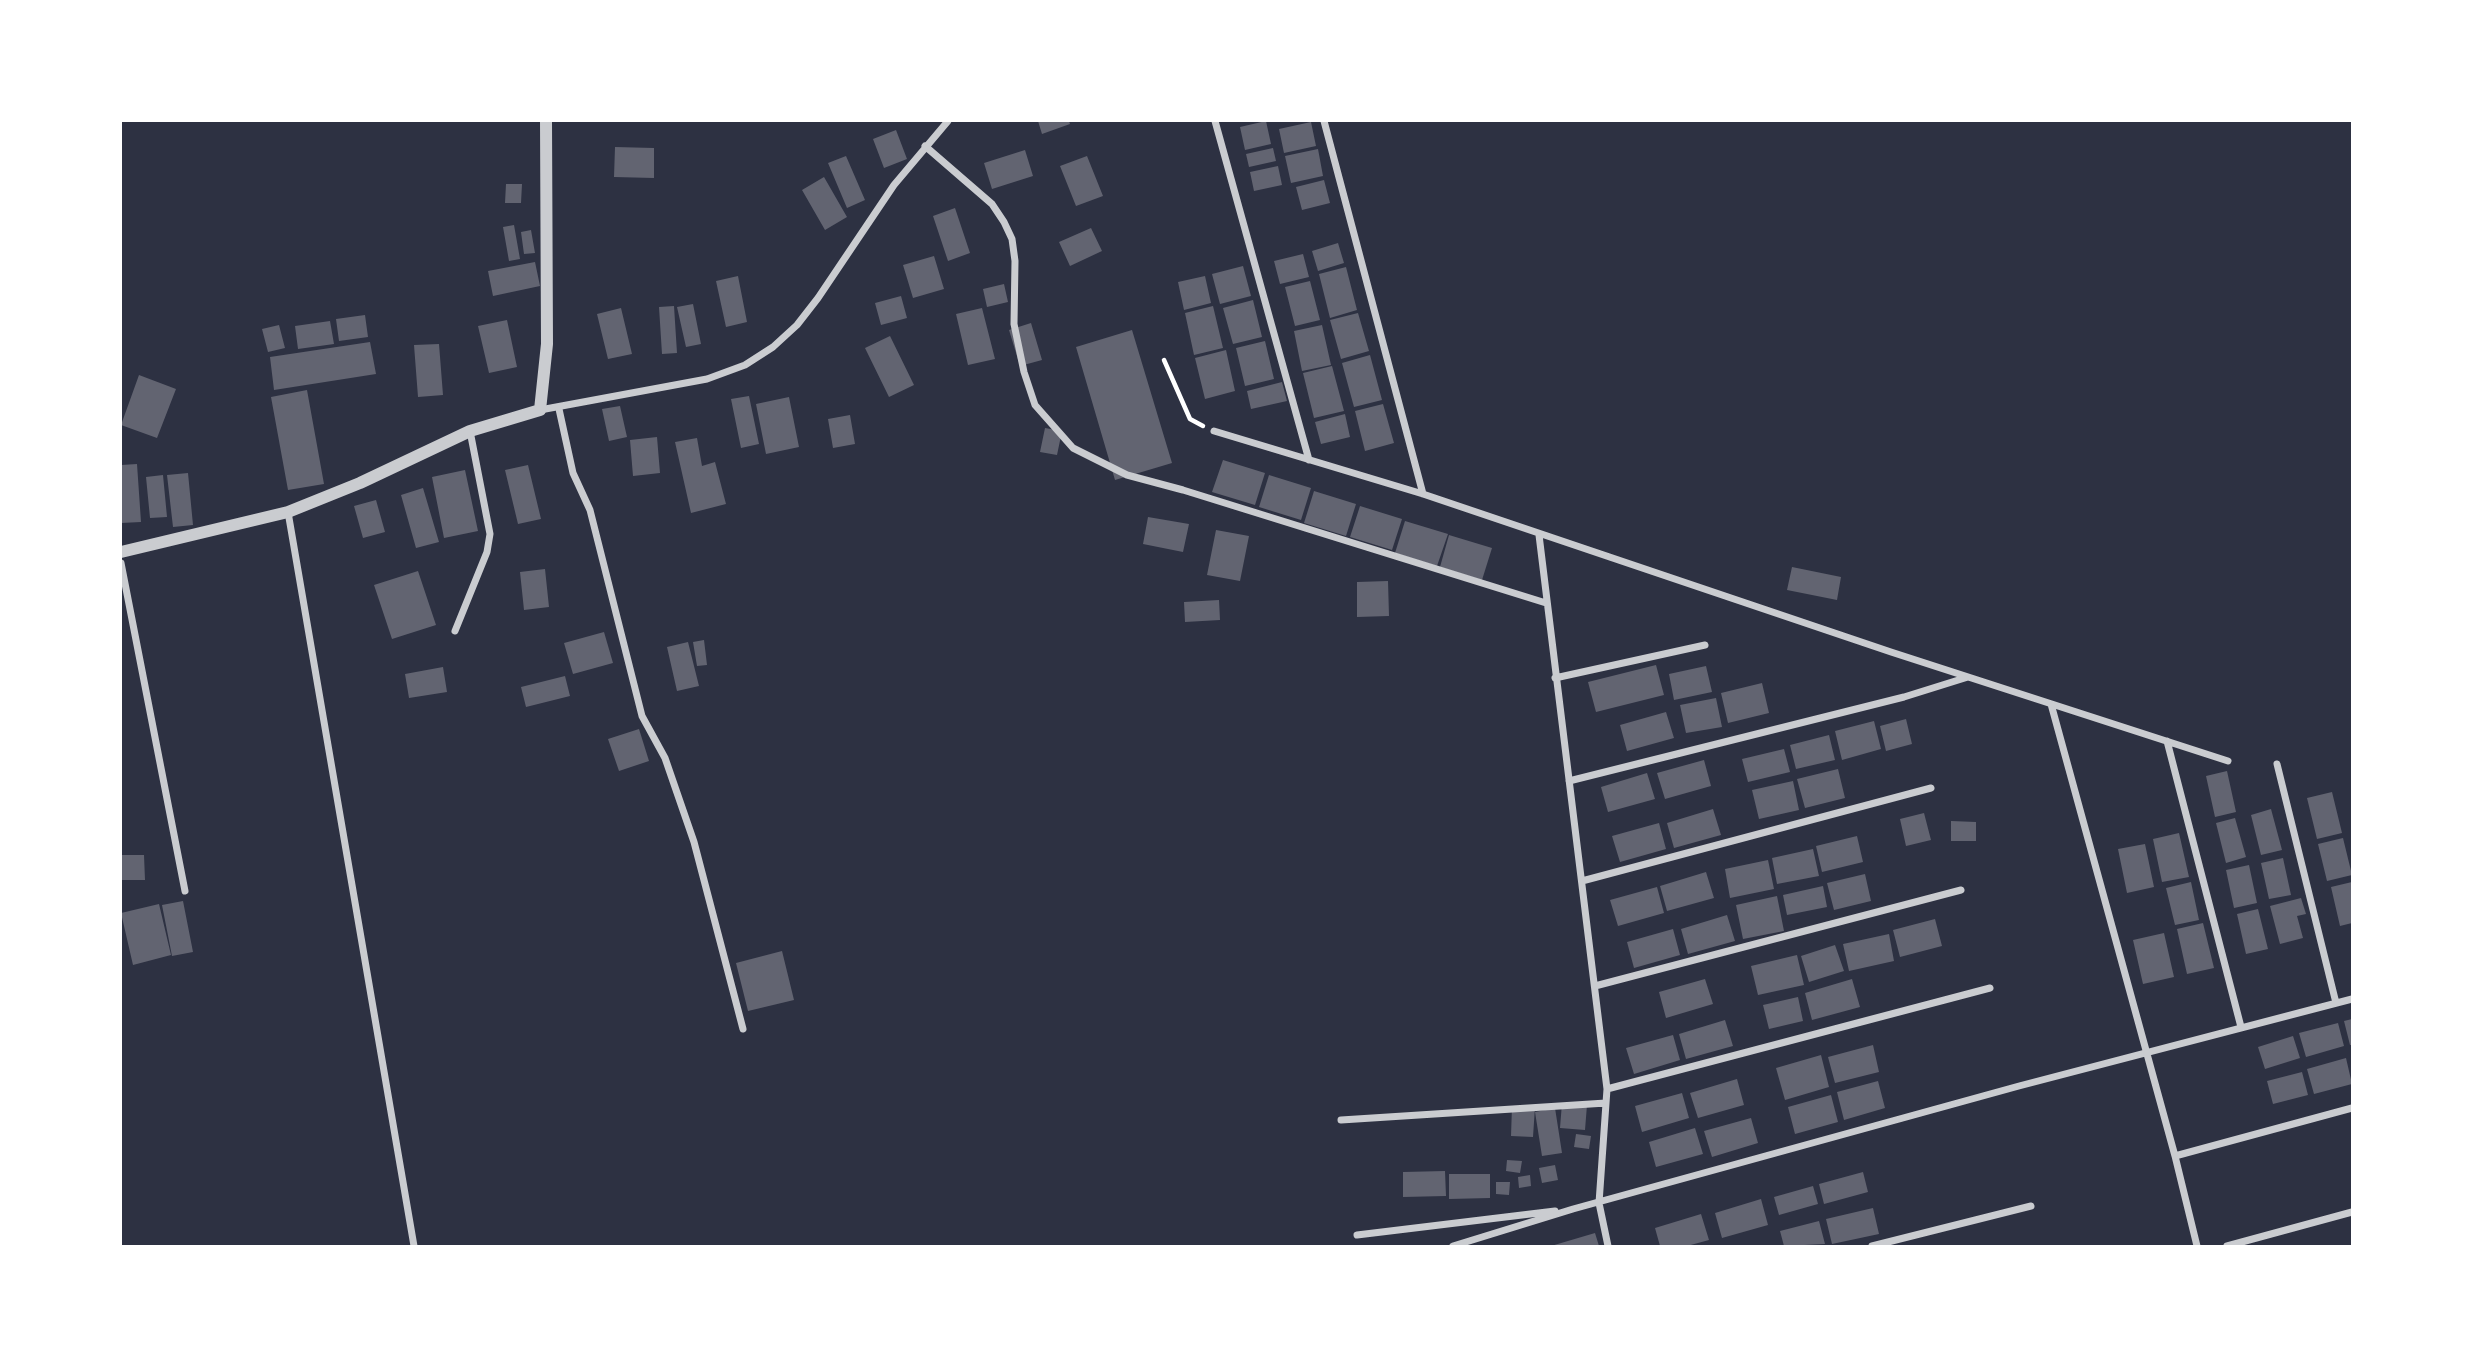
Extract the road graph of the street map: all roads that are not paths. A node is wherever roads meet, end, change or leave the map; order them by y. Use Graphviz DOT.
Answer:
graph roads {
  1 [pos="545,121"];
  2 [pos="948,121"];
  3 [pos="1215,121"];
  4 [pos="1324,121"];
  5 [pos="925,146"];
  6 [pos="559,409"];
  7 [pos="540,410"];
  8 [pos="470,431"];
  9 [pos="1213,431"];
  10 [pos="1309,460"];
  11 [pos="1423,494"];
  12 [pos="288,512"];
  13 [pos="1539,535"];
  14 [pos="121,552"];
  15 [pos="121,563"];
  16 [pos="1546,603"];
  17 [pos="455,631"];
  18 [pos="1705,645"];
  19 [pos="1969,677"];
  20 [pos="1555,678"];
  21 [pos="2051,704"];
  22 [pos="2167,741"];
  23 [pos="2228,761"];
  24 [pos="2277,764"];
  25 [pos="1569,781"];
  26 [pos="1931,788"];
  27 [pos="1582,881"];
  28 [pos="1961,890"];
  29 [pos="185,891"];
  30 [pos="1595,986"];
  31 [pos="1990,988"];
  32 [pos="2352,999"];
  33 [pos="2336,1003"];
  34 [pos="2241,1027"];
  35 [pos="743,1028"];
  36 [pos="2147,1052"];
  37 [pos="1607,1089"];
  38 [pos="1606,1103"];
  39 [pos="2352,1108"];
  40 [pos="1340,1120"];
  41 [pos="2175,1156"];
  42 [pos="1599,1203"];
  43 [pos="2031,1206"];
  44 [pos="1573,1209"];
  45 [pos="2352,1212"];
  46 [pos="1357,1235"];
  47 [pos="414,1246"];
  48 [pos="1453,1246"];
  49 [pos="1608,1246"];
  50 [pos="1872,1246"];
  51 [pos="2197,1246"];
  52 [pos="2227,1246"];
  1 -- 7 [label="street"];
  2 -- 5 [label="street"];
  3 -- 10 [label="street"];
  4 -- 11 [label="street"];
  5 -- 6 [label="street"];
  5 -- 16 [label="street"];
  6 -- 7 [label="street"];
  6 -- 35 [label="street"];
  7 -- 8 [label="street"];
  8 -- 12 [label="street"];
  8 -- 17 [label="street"];
  9 -- 10 [label="street"];
  10 -- 11 [label="street"];
  11 -- 13 [label="street"];
  12 -- 14 [label="street"];
  12 -- 47 [label="street"];
  13 -- 16 [label="street"];
  13 -- 19 [label="street"];
  15 -- 29 [label="street"];
  16 -- 20 [label="street"];
  18 -- 20 [label="street"];
  19 -- 21 [label="street"];
  19 -- 25 [label="street"];
  20 -- 25 [label="street"];
  21 -- 22 [label="street"];
  21 -- 36 [label="street"];
  22 -- 23 [label="street"];
  22 -- 34 [label="street"];
  24 -- 33 [label="street"];
  25 -- 27 [label="street"];
  26 -- 27 [label="street"];
  27 -- 30 [label="street"];
  28 -- 30 [label="street"];
  30 -- 37 [label="street"];
  31 -- 37 [label="street"];
  32 -- 33 [label="street"];
  33 -- 34 [label="street"];
  34 -- 36 [label="street"];
  36 -- 41 [label="street"];
  36 -- 42 [label="street"];
  37 -- 38 [label="street"];
  38 -- 40 [label="street"];
  38 -- 42 [label="street"];
  39 -- 41 [label="street"];
  41 -- 51 [label="street"];
  42 -- 44 [label="street"];
  42 -- 49 [label="street"];
  43 -- 50 [label="street"];
  44 -- 46 [label="street"];
  44 -- 48 [label="street"];
  45 -- 52 [label="street"];
}
